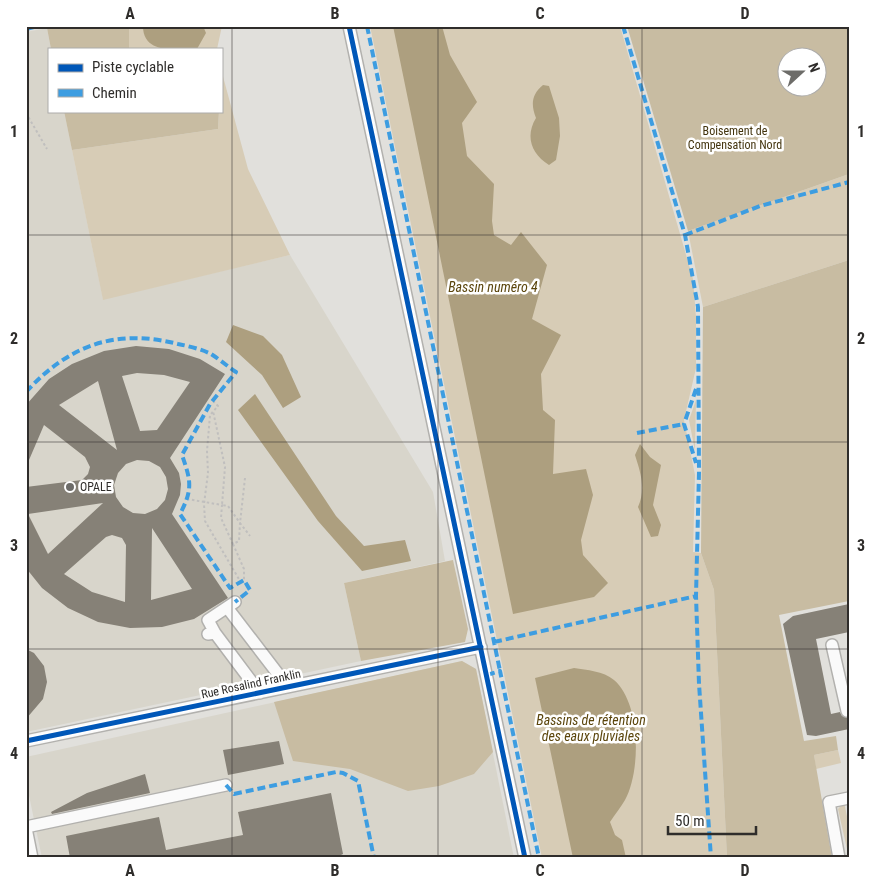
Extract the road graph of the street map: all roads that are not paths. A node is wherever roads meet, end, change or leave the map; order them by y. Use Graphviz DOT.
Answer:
graph roads {
  1 [pos="349,26"];
  2 [pos="832,645"];
  3 [pos="481,647"];
  4 [pos="288,687"];
  5 [pos="260,693"];
  6 [pos="847,711"];
  7 [pos="26,741"];
  8 [pos="226,785"];
  9 [pos="849,798"];
  10 [pos="26,828"];
  11 [pos="32,858"];
  12 [pos="525,858"];
  13 [pos="839,858"];
  1 -- 3 [label="street"];
  2 -- 6 [label="street"];
  3 -- 4 [label="street, Rue Rosalind Franklin"];
  3 -- 12 [label="street"];
  4 -- 5 [label="street, Rue Rosalind Franklin"];
  4 -- 5 [label="street"];
  5 -- 7 [label="street, Rue Rosalind Franklin"];
  8 -- 10 [label="street"];
  9 -- 13 [label="street"];
  10 -- 11 [label="street"];
}
